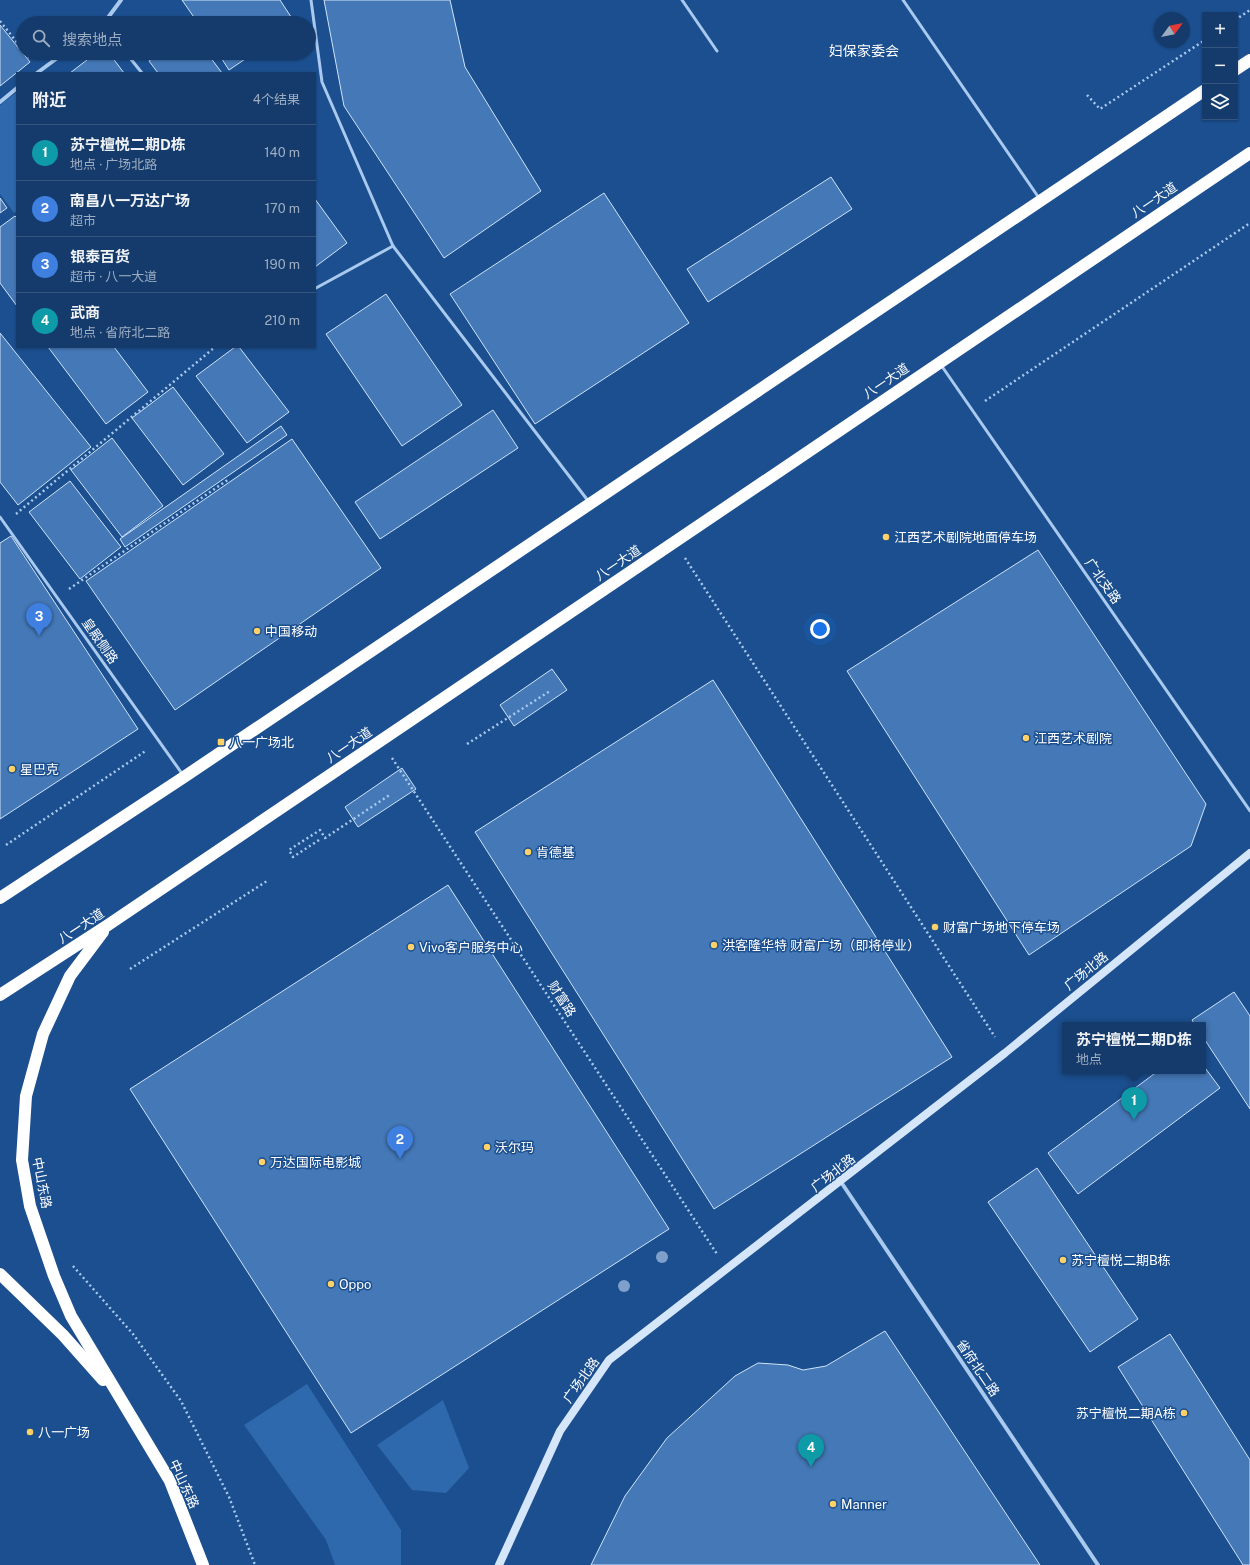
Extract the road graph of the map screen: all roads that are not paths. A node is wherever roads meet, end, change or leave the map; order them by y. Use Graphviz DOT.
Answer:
graph roads {
  1 [pos="121,0"];
  2 [pos="311,0"];
  3 [pos="682,0"];
  4 [pos="903,0"];
  5 [pos="109,16"];
  6 [pos="313,16"];
  7 [pos="316,37"];
  8 [pos="717,51"];
  9 [pos="55,60"];
  10 [pos="132,60"];
  11 [pos="1250,60"];
  12 [pos="1238,68"];
  13 [pos="38,72"];
  14 [pos="141,72"];
  15 [pos="16,89"];
  16 [pos="1202,92"];
  17 [pos="0,102"];
  18 [pos="1250,153"];
  19 [pos="1041,201"];
  20 [pos="393,246"];
  21 [pos="316,288"];
  22 [pos="939,362"];
  23 [pos="590,504"];
  24 [pos="0,517"];
  25 [pos="184,777"];
  26 [pos="1250,811"];
  27 [pos="1250,853"];
  28 [pos="0,898"];
  29 [pos="108,925"];
  30 [pos="0,995"];
  31 [pos="841,1182"];
  32 [pos="0,1274"];
  33 [pos="120,1399"];
  34 [pos="203,1565"];
  35 [pos="499,1565"];
  36 [pos="1098,1565"];
  1 -- 5 [label="street"];
  2 -- 6 [label="lane"];
  3 -- 8 [label="lane"];
  4 -- 19 [label="lane"];
  7 -- 20 [label="lane"];
  9 -- 13 [label="street"];
  10 -- 14 [label="lane"];
  11 -- 12 [label="highway"];
  15 -- 17 [label="street"];
  16 -- 19 [label="highway"];
  18 -- 22 [label="highway, 八一大道"];
  19 -- 23 [label="highway"];
  20 -- 21 [label="lane"];
  20 -- 23 [label="lane"];
  22 -- 26 [label="lane, 广北支路"];
  22 -- 29 [label="highway, 八一大道"];
  23 -- 25 [label="highway"];
  24 -- 25 [label="lane, 皇殿侧路"];
  25 -- 28 [label="highway"];
  27 -- 31 [label="street, 广场北路"];
  29 -- 30 [label="highway, 八一大道"];
  29 -- 33 [label="highway, 中山东路"];
  31 -- 35 [label="street, 广场北路"];
  31 -- 36 [label="street, 省府北二路"];
  32 -- 33 [label="highway, 中山东路"];
  33 -- 34 [label="highway, 中山东路"];
}
